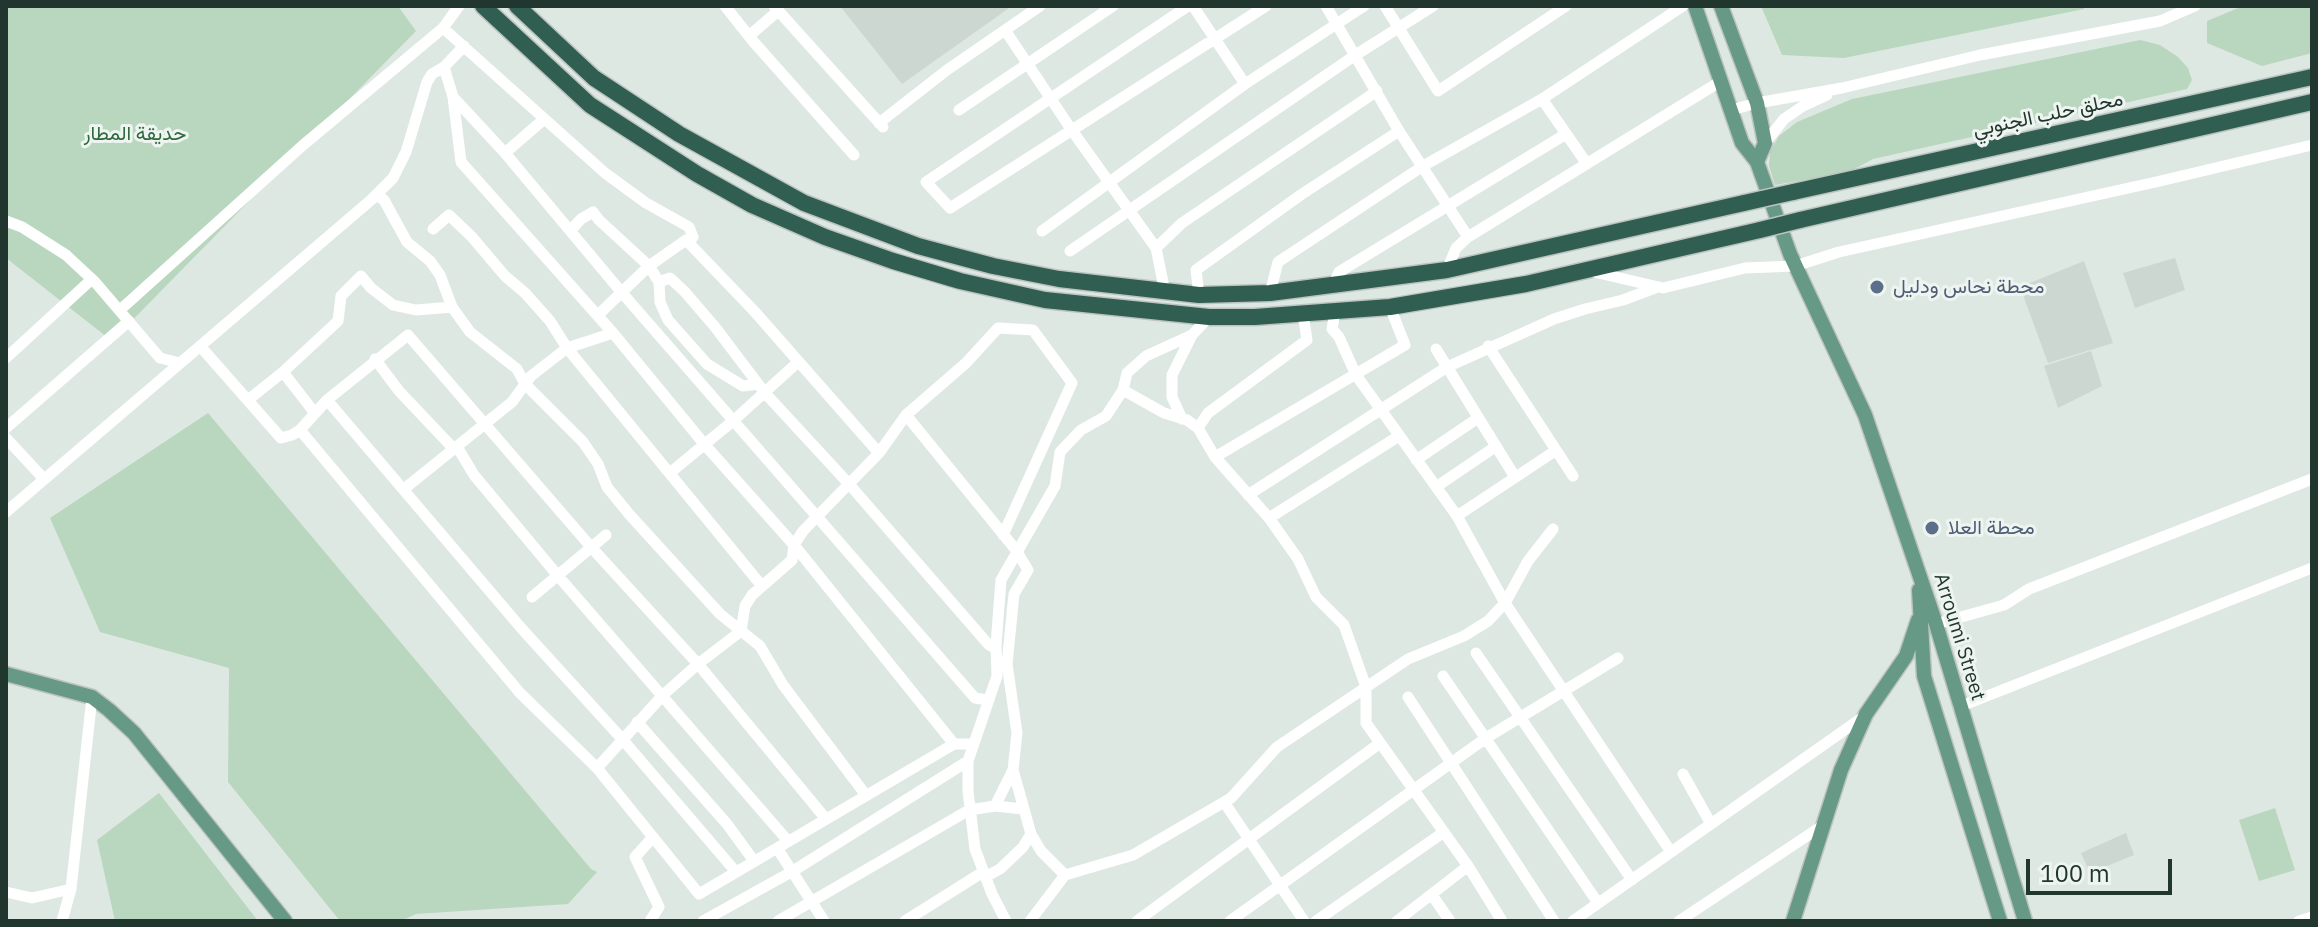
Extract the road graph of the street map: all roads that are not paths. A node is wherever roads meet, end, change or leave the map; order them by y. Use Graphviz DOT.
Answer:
graph roads {
  1 [pos="459,6"];
  2 [pos="483,6"];
  3 [pos="517,6"];
  4 [pos="725,6"];
  5 [pos="1040,6"];
  6 [pos="1113,6"];
  7 [pos="1190,6"];
  8 [pos="1266,6"];
  9 [pos="1326,6"];
  10 [pos="1364,6"];
  11 [pos="1385,6"];
  12 [pos="1433,6"];
  13 [pos="1566,6"];
  14 [pos="1683,6"];
  15 [pos="1695,6"];
  16 [pos="1721,6"];
  17 [pos="2195,6"];
  18 [pos="776,8"];
  19 [pos="1338,25"];
  20 [pos="443,28"];
  21 [pos="1398,28"];
  22 [pos="1005,30"];
  23 [pos="749,36"];
  24 [pos="1216,38"];
  25 [pos="464,46"];
  26 [pos="1354,56"];
  27 [pos="1028,65"];
  28 [pos="444,67"];
  29 [pos="2312,77"];
  30 [pos="1721,81"];
  31 [pos="1245,84"];
  32 [pos="1842,88"];
  33 [pos="1377,91"];
  34 [pos="453,97"];
  35 [pos="1050,99"];
  36 [pos="1542,99"];
  37 [pos="2312,102"];
  38 [pos="1757,103"];
  39 [pos="959,110"];
  40 [pos="1731,110"];
  41 [pos="543,120"];
  42 [pos="1071,129"];
  43 [pos="1399,131"];
  44 [pos="1566,134"];
  45 [pos="1765,143"];
  46 [pos="2312,145"];
  47 [pos="505,153"];
  48 [pos="854,155"];
  49 [pos="1757,162"];
  50 [pos="1587,164"];
  51 [pos="1423,166"];
  52 [pos="1109,182"];
  53 [pos="376,195"];
  54 [pos="1447,205"];
  55 [pos="1130,210"];
  56 [pos="6,221"];
  57 [pos="433,229"];
  58 [pos="571,230"];
  59 [pos="1042,231"];
  60 [pos="1468,237"];
  61 [pos="689,243"];
  62 [pos="1156,248"];
  63 [pos="1070,251"];
  64 [pos="1638,258"];
  65 [pos="649,266"];
  66 [pos="1795,266"];
  67 [pos="1447,270"];
  68 [pos="1581,272"];
  69 [pos="92,279"];
  70 [pos="659,282"];
  71 [pos="1332,287"];
  72 [pos="1652,287"];
  73 [pos="1165,292"];
  74 [pos="1270,293"];
  75 [pos="623,294"];
  76 [pos="1199,295"];
  77 [pos="452,307"];
  78 [pos="1390,307"];
  79 [pos="120,310"];
  80 [pos="1303,314"];
  81 [pos="598,315"];
  82 [pos="1209,317"];
  83 [pos="1333,320"];
  84 [pos="129,321"];
  85 [pos="613,333"];
  86 [pos="1192,335"];
  87 [pos="1307,340"];
  88 [pos="200,346"];
  89 [pos="1488,346"];
  90 [pos="567,348"];
  91 [pos="1436,349"];
  92 [pos="6,358"];
  93 [pos="375,359"];
  94 [pos="798,362"];
  95 [pos="180,363"];
  96 [pos="543,366"];
  97 [pos="1447,367"];
  98 [pos="517,369"];
  99 [pos="283,372"];
  100 [pos="1356,375"];
  101 [pos="525,384"];
  102 [pos="761,388"];
  103 [pos="1123,390"];
  104 [pos="248,400"];
  105 [pos="327,400"];
  106 [pos="1383,410"];
  107 [pos="314,412"];
  108 [pos="906,415"];
  109 [pos="1478,418"];
  110 [pos="1182,419"];
  111 [pos="733,421"];
  112 [pos="485,423"];
  113 [pos="6,428"];
  114 [pos="1198,428"];
  115 [pos="300,430"];
  116 [pos="1399,436"];
  117 [pos="6,438"];
  118 [pos="705,445"];
  119 [pos="1495,447"];
  120 [pos="453,448"];
  121 [pos="1555,451"];
  122 [pos="879,453"];
  123 [pos="1215,457"];
  124 [pos="1416,460"];
  125 [pos="671,472"];
  126 [pos="1573,476"];
  127 [pos="1515,477"];
  128 [pos="44,479"];
  129 [pos="2312,479"];
  130 [pos="849,484"];
  131 [pos="1436,487"];
  132 [pos="404,489"];
  133 [pos="1248,495"];
  134 [pos="6,512"];
  135 [pos="1457,516"];
  136 [pos="819,517"];
  137 [pos="1269,518"];
  138 [pos="1553,529"];
  139 [pos="606,535"];
  140 [pos="1003,535"];
  141 [pos="794,545"];
  142 [pos="591,547"];
  143 [pos="1016,550"];
  144 [pos="2312,568"];
  145 [pos="1918,570"];
  146 [pos="559,577"];
  147 [pos="761,585"];
  148 [pos="532,597"];
  149 [pos="1505,603"];
  150 [pos="1921,612"];
  151 [pos="1936,624"];
  152 [pos="741,631"];
  153 [pos="996,649"];
  154 [pos="1476,653"];
  155 [pos="1618,658"];
  156 [pos="698,664"];
  157 [pos="6,674"];
  158 [pos="1443,676"];
  159 [pos="1366,687"];
  160 [pos="1562,691"];
  161 [pos="663,695"];
  162 [pos="92,697"];
  163 [pos="1408,697"];
  164 [pos="988,700"];
  165 [pos="1959,707"];
  166 [pos="1866,714"];
  167 [pos="1522,718"];
  168 [pos="637,722"];
  169 [pos="1486,738"];
  170 [pos="623,740"];
  171 [pos="1380,743"];
  172 [pos="954,744"];
  173 [pos="973,744"];
  174 [pos="968,761"];
  175 [pos="1452,762"];
  176 [pos="597,768"];
  177 [pos="1013,770"];
  178 [pos="1683,774"];
  179 [pos="1414,790"];
  180 [pos="865,794"];
  181 [pos="1224,802"];
  182 [pos="995,806"];
  183 [pos="1023,809"];
  184 [pos="969,810"];
  185 [pos="826,819"];
  186 [pos="1711,824"];
  187 [pos="1825,824"];
  188 [pos="1444,832"];
  189 [pos="1031,834"];
  190 [pos="653,837"];
  191 [pos="1249,838"];
  192 [pos="782,845"];
  193 [pos="1671,852"];
  194 [pos="754,861"];
  195 [pos="1468,866"];
  196 [pos="793,871"];
  197 [pos="736,872"];
  198 [pos="984,875"];
  199 [pos="1065,875"];
  200 [pos="1632,880"];
  201 [pos="1280,886"];
  202 [pos="71,889"];
  203 [pos="6,892"];
  204 [pos="1432,895"];
  205 [pos="812,901"];
  206 [pos="1598,903"];
  207 [pos="2312,917"];
  208 [pos="1144,919"];
  209 [pos="1003,920"];
  210 [pos="62,921"];
  211 [pos="285,921"];
  212 [pos="650,921"];
  213 [pos="703,921"];
  214 [pos="778,921"];
  215 [pos="824,921"];
  216 [pos="905,921"];
  217 [pos="1030,921"];
  218 [pos="1230,921"];
  219 [pos="1304,921"];
  220 [pos="1316,921"];
  221 [pos="1397,921"];
  222 [pos="1450,921"];
  223 [pos="1502,921"];
  224 [pos="1554,921"];
  225 [pos="1573,921"];
  226 [pos="1679,921"];
  227 [pos="1793,921"];
  228 [pos="2000,921"];
  229 [pos="2025,921"];
  230 [pos="2299,921"];
  1 -- 20 [label="street"];
  2 -- 82 [label="highway"];
  3 -- 73 [label="highway, محلق حلب الجنوبي"];
  4 -- 23 [label="street"];
  5 -- 22 [label="street"];
  6 -- 27 [label="street"];
  7 -- 24 [label="street"];
  7 -- 35 [label="street"];
  8 -- 24 [label="street"];
  9 -- 19 [label="street"];
  10 -- 19 [label="street"];
  11 -- 21 [label="street"];
  12 -- 21 [label="street"];
  13 -- 21 [label="street"];
  14 -- 36 [label="street"];
  15 -- 30 [label="main road"];
  16 -- 38 [label="main road"];
  17 -- 32 [label="street"];
  18 -- 22 [label="street"];
  18 -- 23 [label="street"];
  19 -- 26 [label="street"];
  19 -- 31 [label="street"];
  20 -- 25 [label="street"];
  20 -- 79 [label="street"];
  21 -- 26 [label="street"];
  22 -- 27 [label="street"];
  23 -- 48 [label="street"];
  24 -- 31 [label="street"];
  24 -- 42 [label="street"];
  25 -- 28 [label="street"];
  25 -- 41 [label="street"];
  26 -- 33 [label="street"];
  26 -- 55 [label="street"];
  27 -- 35 [label="street"];
  27 -- 39 [label="street"];
  28 -- 34 [label="street"];
  28 -- 53 [label="street"];
  29 -- 67 [label="highway, محلق حلب الجنوبي, bridge"];
  30 -- 40 [label="main road"];
  30 -- 50 [label="street"];
  31 -- 52 [label="street"];
  32 -- 38 [label="street"];
  32 -- 45 [label="street"];
  33 -- 43 [label="street"];
  33 -- 62 [label="street"];
  34 -- 47 [label="street"];
  34 -- 81 [label="street"];
  35 -- 42 [label="street"];
  35 -- 42 [label="street"];
  36 -- 44 [label="street"];
  36 -- 51 [label="street"];
  37 -- 64 [label="highway, bridge"];
  38 -- 40 [label="street"];
  38 -- 45 [label="main road"];
  40 -- 49 [label="main road"];
  41 -- 47 [label="street"];
  41 -- 61 [label="street"];
  42 -- 52 [label="street"];
  43 -- 51 [label="street"];
  43 -- 76 [label="street"];
  44 -- 50 [label="street"];
  44 -- 54 [label="street"];
  45 -- 49 [label="main road"];
  46 -- 66 [label="street"];
  47 -- 58 [label="street"];
  49 -- 66 [label="main road"];
  50 -- 60 [label="street"];
  51 -- 54 [label="street"];
  51 -- 74 [label="street"];
  52 -- 55 [label="street"];
  52 -- 59 [label="street"];
  53 -- 77 [label="street"];
  53 -- 88 [label="street"];
  54 -- 60 [label="street"];
  54 -- 71 [label="street"];
  55 -- 62 [label="street"];
  55 -- 63 [label="street"];
  56 -- 69 [label="street"];
  57 -- 90 [label="street"];
  58 -- 65 [label="street"];
  58 -- 75 [label="street"];
  60 -- 67 [label="street"];
  61 -- 65 [label="street"];
  61 -- 94 [label="street"];
  62 -- 73 [label="street"];
  64 -- 68 [label="highway"];
  64 -- 72 [label="street"];
  65 -- 70 [label="street"];
  65 -- 75 [label="street"];
  66 -- 72 [label="street"];
  66 -- 145 [label="main road"];
  67 -- 71 [label="highway, محلق حلب الجنوبي"];
  68 -- 72 [label="street"];
  68 -- 78 [label="highway"];
  69 -- 79 [label="street"];
  69 -- 92 [label="street"];
  70 -- 102 [label="street"];
  70 -- 102 [label="street"];
  71 -- 74 [label="highway, محلق حلب الجنوبي"];
  72 -- 89 [label="street"];
  73 -- 76 [label="highway, محلق حلب الجنوبي"];
  74 -- 76 [label="highway, محلق حلب الجنوبي"];
  75 -- 81 [label="street"];
  75 -- 111 [label="street"];
  77 -- 98 [label="street"];
  77 -- 99 [label="street"];
  78 -- 83 [label="highway"];
  78 -- 100 [label="street"];
  79 -- 84 [label="street"];
  80 -- 82 [label="highway"];
  80 -- 83 [label="highway"];
  80 -- 87 [label="street"];
  81 -- 85 [label="street"];
  82 -- 86 [label="street"];
  83 -- 87 [label="street"];
  83 -- 100 [label="street"];
  84 -- 95 [label="street"];
  84 -- 113 [label="street"];
  85 -- 90 [label="street"];
  85 -- 118 [label="street"];
  86 -- 103 [label="street"];
  86 -- 110 [label="street"];
  87 -- 114 [label="street"];
  88 -- 95 [label="street"];
  88 -- 104 [label="street"];
  89 -- 97 [label="street"];
  89 -- 121 [label="street"];
  90 -- 96 [label="street"];
  90 -- 125 [label="street"];
  91 -- 97 [label="street"];
  93 -- 105 [label="street"];
  93 -- 112 [label="street"];
  93 -- 120 [label="street"];
  94 -- 102 [label="street"];
  94 -- 122 [label="street"];
  95 -- 128 [label="street"];
  96 -- 98 [label="street"];
  96 -- 101 [label="street"];
  97 -- 106 [label="street"];
  97 -- 109 [label="street"];
  98 -- 101 [label="street"];
  99 -- 104 [label="street"];
  99 -- 107 [label="street"];
  100 -- 106 [label="street"];
  100 -- 123 [label="street"];
  101 -- 112 [label="street"];
  101 -- 152 [label="street"];
  102 -- 111 [label="street"];
  102 -- 130 [label="street"];
  103 -- 110 [label="street"];
  103 -- 143 [label="street"];
  104 -- 115 [label="street"];
  105 -- 107 [label="street"];
  105 -- 132 [label="street"];
  106 -- 116 [label="street"];
  106 -- 133 [label="street"];
  107 -- 115 [label="street"];
  108 -- 122 [label="street"];
  108 -- 140 [label="street"];
  108 -- 140 [label="street"];
  109 -- 119 [label="street"];
  109 -- 124 [label="street"];
  110 -- 114 [label="street"];
  111 -- 118 [label="street"];
  111 -- 136 [label="street"];
  112 -- 120 [label="street"];
  112 -- 142 [label="street"];
  114 -- 123 [label="street"];
  115 -- 176 [label="street"];
  116 -- 124 [label="street"];
  116 -- 137 [label="street"];
  117 -- 128 [label="street"];
  118 -- 125 [label="street"];
  118 -- 141 [label="street"];
  119 -- 127 [label="street"];
  119 -- 131 [label="street"];
  120 -- 132 [label="street"];
  120 -- 146 [label="street"];
  121 -- 126 [label="street"];
  121 -- 127 [label="street"];
  122 -- 130 [label="street"];
  123 -- 133 [label="street"];
  124 -- 131 [label="street"];
  125 -- 147 [label="street"];
  127 -- 135 [label="street"];
  128 -- 134 [label="street"];
  129 -- 151 [label="street"];
  130 -- 136 [label="street"];
  130 -- 153 [label="street"];
  131 -- 135 [label="street"];
  132 -- 170 [label="street"];
  133 -- 137 [label="street"];
  135 -- 149 [label="street"];
  136 -- 141 [label="street"];
  136 -- 164 [label="street"];
  137 -- 159 [label="street"];
  138 -- 149 [label="street"];
  139 -- 142 [label="street"];
  140 -- 143 [label="street"];
  141 -- 147 [label="street"];
  141 -- 172 [label="street"];
  142 -- 146 [label="street"];
  142 -- 156 [label="street"];
  143 -- 153 [label="street"];
  143 -- 177 [label="street"];
  144 -- 165 [label="street"];
  145 -- 150 [label="main road, Arroumi Street"];
  145 -- 151 [label="main road, Arroumi Street"];
  146 -- 148 [label="street"];
  146 -- 161 [label="street"];
  147 -- 152 [label="street"];
  149 -- 159 [label="street"];
  149 -- 160 [label="street"];
  150 -- 166 [label="main road"];
  150 -- 228 [label="main road, Arroumi Street"];
  151 -- 165 [label="main road, Arroumi Street"];
  152 -- 156 [label="street"];
  152 -- 180 [label="street"];
  153 -- 164 [label="street"];
  154 -- 167 [label="street"];
  155 -- 160 [label="street"];
  156 -- 161 [label="street"];
  156 -- 185 [label="street"];
  157 -- 162 [label="main road"];
  158 -- 169 [label="street"];
  159 -- 171 [label="street"];
  159 -- 181 [label="street"];
  160 -- 167 [label="street"];
  160 -- 193 [label="street"];
  161 -- 168 [label="street"];
  161 -- 192 [label="street"];
  162 -- 202 [label="street"];
  162 -- 211 [label="main road"];
  163 -- 175 [label="street"];
  164 -- 173 [label="street"];
  165 -- 229 [label="main road, Arroumi Street"];
  166 -- 186 [label="street"];
  166 -- 187 [label="main road"];
  167 -- 169 [label="street"];
  167 -- 200 [label="street"];
  168 -- 170 [label="street"];
  168 -- 194 [label="street"];
  169 -- 175 [label="street"];
  169 -- 206 [label="street"];
  170 -- 176 [label="street"];
  170 -- 197 [label="street"];
  171 -- 179 [label="street"];
  171 -- 191 [label="street"];
  172 -- 173 [label="street"];
  172 -- 180 [label="street"];
  173 -- 174 [label="street"];
  174 -- 184 [label="street"];
  174 -- 196 [label="street"];
  175 -- 179 [label="street"];
  175 -- 224 [label="street"];
  176 -- 190 [label="street"];
  177 -- 182 [label="street"];
  177 -- 183 [label="street"];
  178 -- 186 [label="street"];
  179 -- 188 [label="street"];
  179 -- 201 [label="street"];
  180 -- 185 [label="street"];
  181 -- 191 [label="street"];
  181 -- 199 [label="street"];
  182 -- 183 [label="street"];
  182 -- 184 [label="street"];
  183 -- 189 [label="street"];
  184 -- 198 [label="street"];
  184 -- 205 [label="street"];
  185 -- 192 [label="street"];
  186 -- 193 [label="street"];
  187 -- 226 [label="street"];
  187 -- 227 [label="main road"];
  188 -- 195 [label="street"];
  188 -- 220 [label="street"];
  189 -- 198 [label="street"];
  189 -- 199 [label="street"];
  190 -- 197 [label="street"];
  190 -- 212 [label="street"];
  191 -- 201 [label="street"];
  191 -- 208 [label="street"];
  192 -- 194 [label="street"];
  192 -- 196 [label="street"];
  193 -- 200 [label="street"];
  194 -- 197 [label="street"];
  195 -- 204 [label="street"];
  195 -- 223 [label="street"];
  196 -- 205 [label="street"];
  196 -- 213 [label="street"];
  198 -- 209 [label="street"];
  198 -- 216 [label="street"];
  199 -- 217 [label="street"];
  200 -- 206 [label="street"];
  201 -- 218 [label="street"];
  201 -- 219 [label="street"];
  202 -- 203 [label="street"];
  202 -- 210 [label="street"];
  204 -- 221 [label="street"];
  204 -- 222 [label="street"];
  205 -- 214 [label="street"];
  205 -- 215 [label="street"];
  206 -- 225 [label="street"];
  207 -- 230 [label="street"];
}
